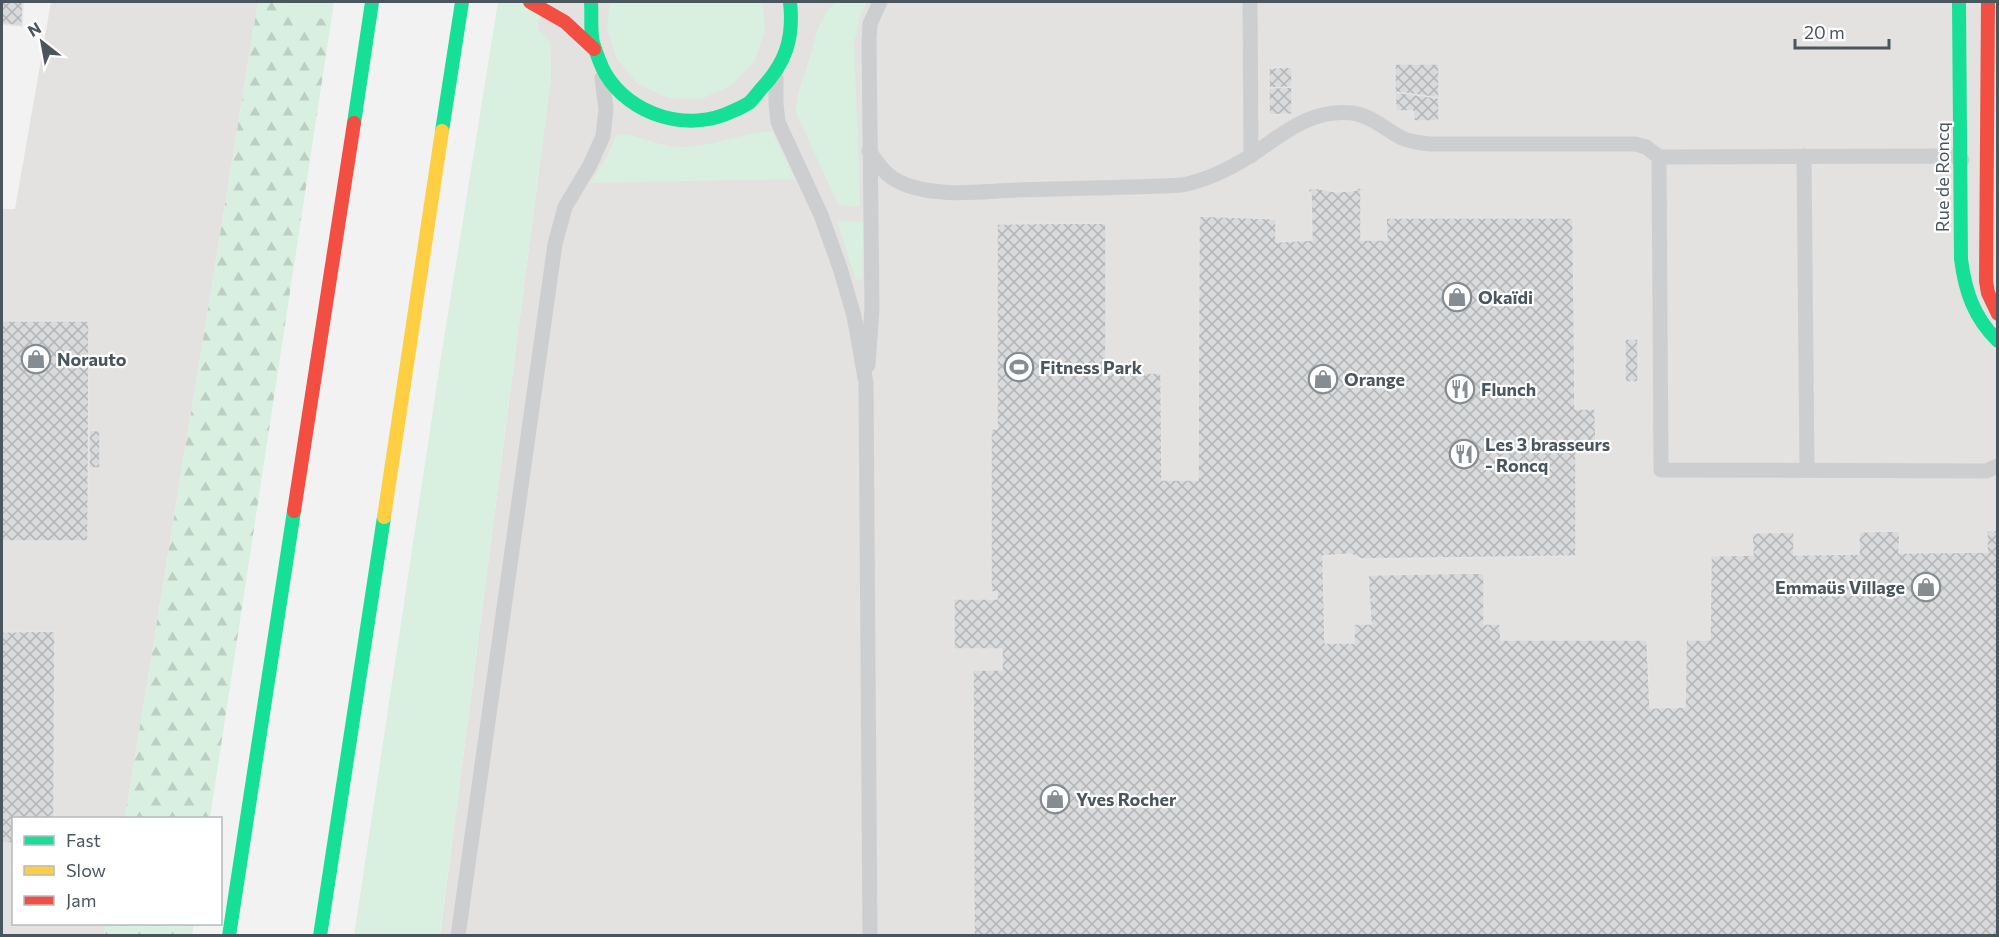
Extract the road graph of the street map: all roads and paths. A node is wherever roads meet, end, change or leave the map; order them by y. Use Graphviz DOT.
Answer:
graph roads {
  1 [pos="372,2"];
  2 [pos="462,2"];
  3 [pos="530,2"];
  4 [pos="591,2"];
  5 [pos="790,2"];
  6 [pos="806,2"];
  7 [pos="880,2"];
  8 [pos="1250,2"];
  9 [pos="1959,2"];
  10 [pos="1988,2"];
  11 [pos="792,22"];
  12 [pos="594,49"];
  13 [pos="1960,56"];
  14 [pos="600,66"];
  15 [pos="776,74"];
  16 [pos="1992,146"];
  17 [pos="869,151"];
  18 [pos="1251,156"];
  19 [pos="1659,156"];
  20 [pos="1804,156"];
  21 [pos="1959,156"];
  22 [pos="1986,221"];
  23 [pos="1998,314"];
  24 [pos="1998,341"];
  25 [pos="866,383"];
  26 [pos="1807,470"];
  27 [pos="1994,471"];
  28 [pos="229,936"];
  29 [pos="321,936"];
  30 [pos="458,936"];
  31 [pos="870,936"];
  1 -- 28 [label="main road"];
  2 -- 29 [label="main road"];
  3 -- 12 [label="main road"];
  4 -- 12 [label="main road"];
  5 -- 11 [label="main road"];
  6 -- 11 [label="lane"];
  7 -- 17 [label="lane"];
  8 -- 18 [label="lane"];
  9 -- 13 [label="main road, Rue de Roncq"];
  10 -- 16 [label="main road"];
  11 -- 15 [label="main road"];
  12 -- 14 [label="main road"];
  13 -- 16 [label="lane"];
  13 -- 21 [label="main road, Rue de Roncq"];
  14 -- 15 [label="main road"];
  14 -- 30 [label="lane"];
  15 -- 25 [label="lane"];
  16 -- 22 [label="main road"];
  17 -- 18 [label="lane"];
  17 -- 25 [label="lane"];
  18 -- 19 [label="lane"];
  19 -- 20 [label="lane"];
  19 -- 26 [label="lane"];
  20 -- 21 [label="lane"];
  20 -- 26 [label="lane"];
  21 -- 22 [label="lane"];
  21 -- 24 [label="main road, Rue de Roncq"];
  22 -- 23 [label="main road"];
  25 -- 31 [label="lane"];
  26 -- 27 [label="lane"];
}
